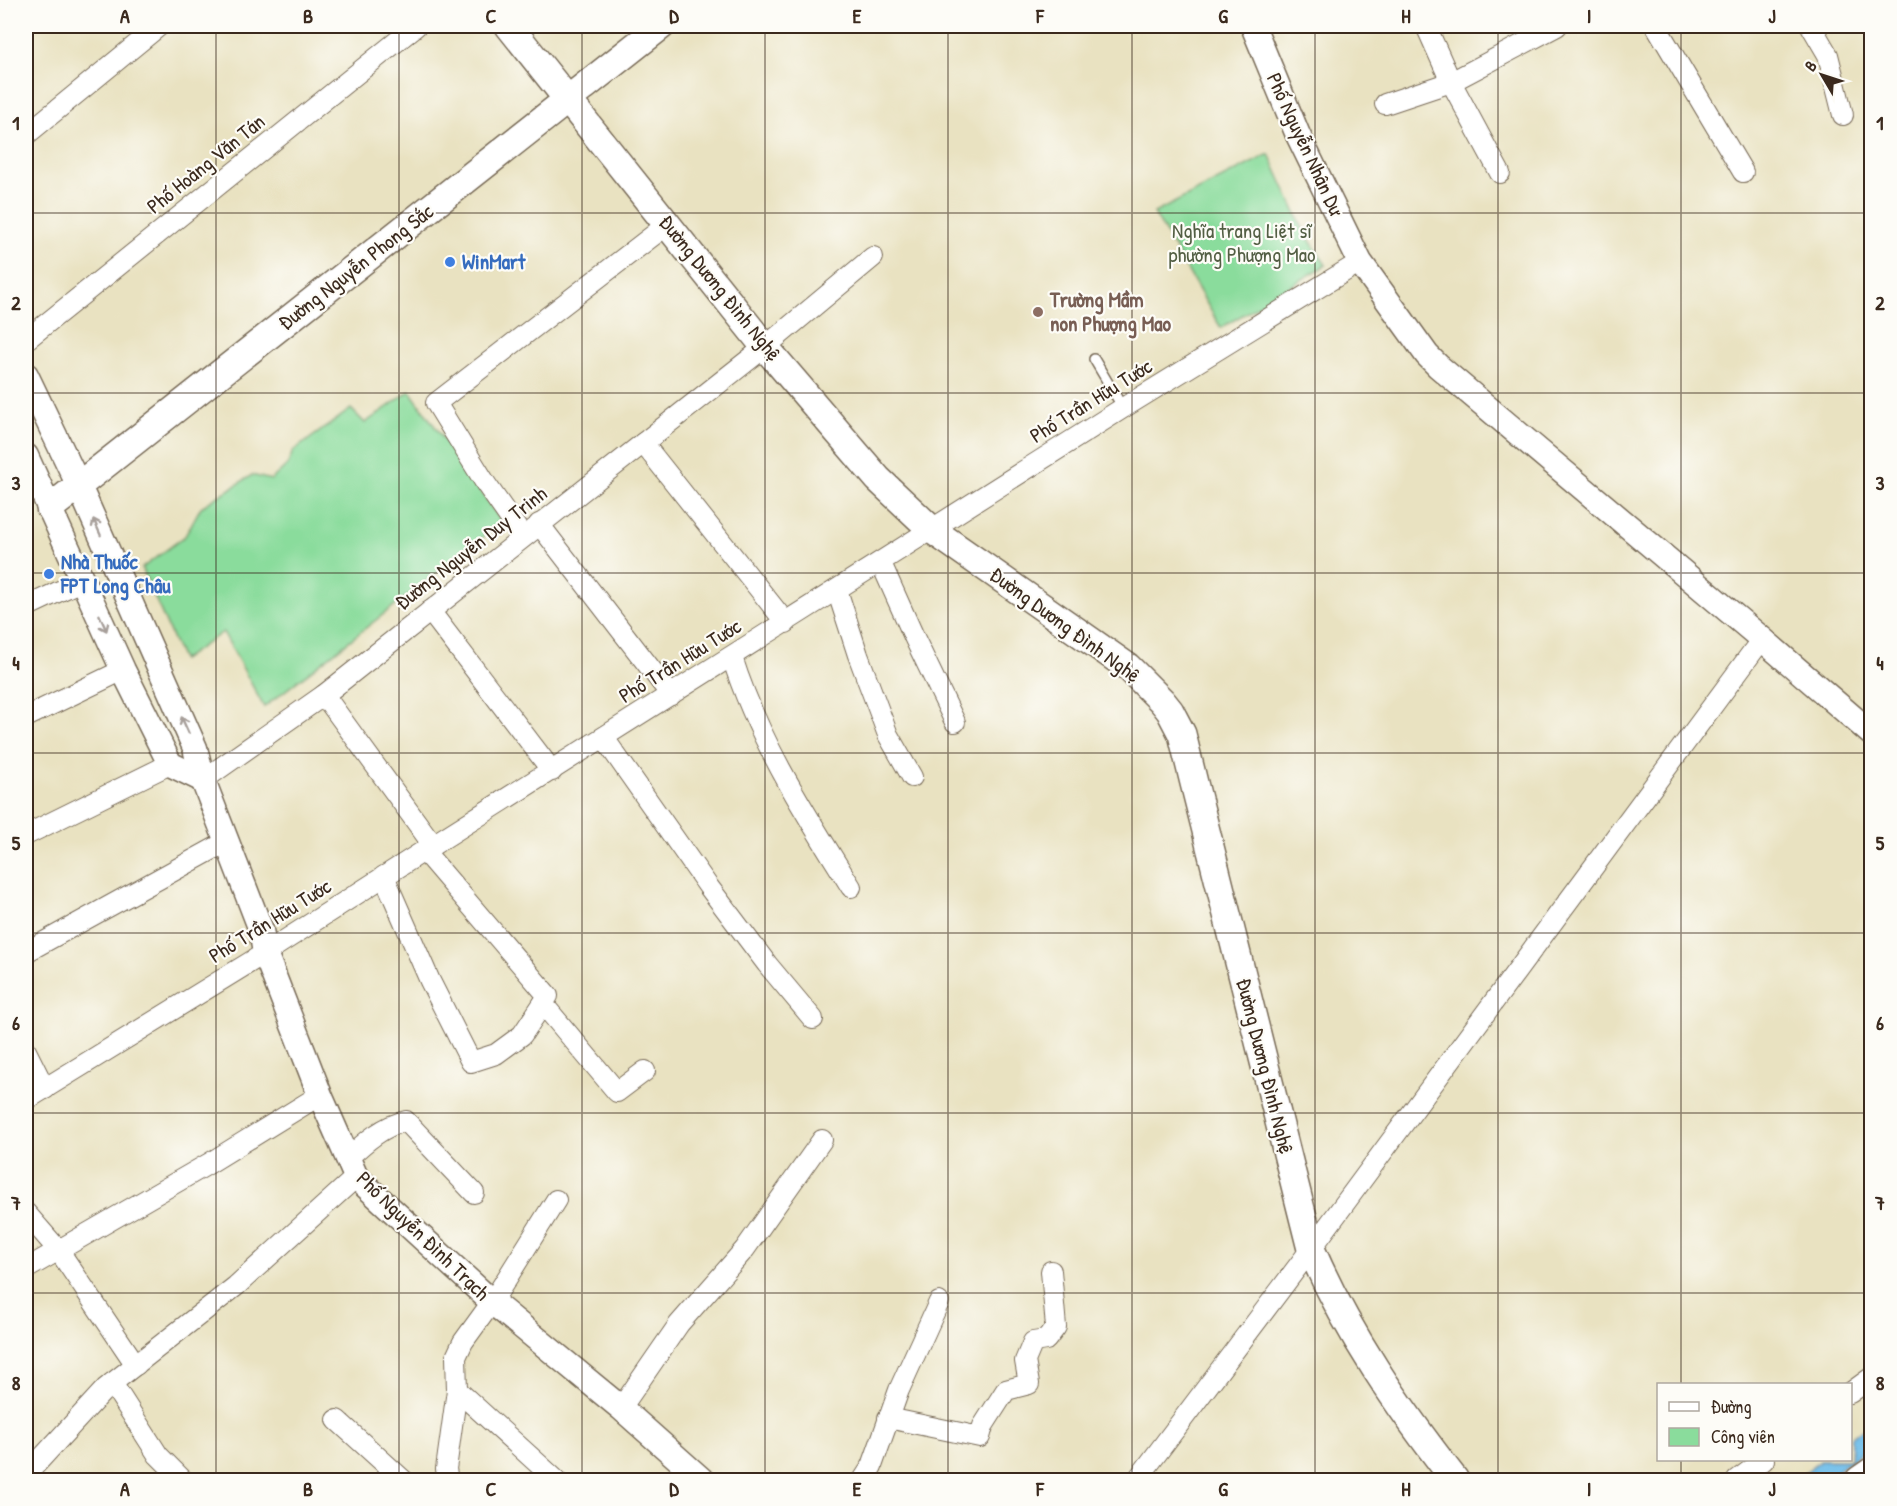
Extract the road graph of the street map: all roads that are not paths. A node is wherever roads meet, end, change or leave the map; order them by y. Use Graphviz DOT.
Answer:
graph roads {
  1 [pos="159,26"];
  2 [pos="416,26"];
  3 [pos="509,26"];
  4 [pos="661,26"];
  5 [pos="1253,26"];
  6 [pos="1426,26"];
  7 [pos="1557,26"];
  8 [pos="1656,26"];
  9 [pos="1811,26"];
  10 [pos="1451,82"];
  11 [pos="569,99"];
  12 [pos="1385,104"];
  13 [pos="1843,115"];
  14 [pos="26,135"];
  15 [pos="1743,172"];
  16 [pos="1500,173"];
  17 [pos="668,224"];
  18 [pos="873,257"];
  19 [pos="1360,262"];
  20 [pos="26,340"];
  21 [pos="765,346"];
  22 [pos="1094,359"];
  23 [pos="26,375"];
  24 [pos="1123,408"];
  25 [pos="643,443"];
  26 [pos="26,456"];
  27 [pos="79,486"];
  28 [pos="50,508"];
  29 [pos="540,524"];
  30 [pos="932,530"];
  31 [pos="523,537"];
  32 [pos="881,562"];
  33 [pos="83,580"];
  34 [pos="837,590"];
  35 [pos="26,606"];
  36 [pos="430,611"];
  37 [pos="786,623"];
  38 [pos="1762,639"];
  39 [pos="732,657"];
  40 [pos="123,669"];
  41 [pos="324,695"];
  42 [pos="671,695"];
  43 [pos="26,717"];
  44 [pos="955,723"];
  45 [pos="1872,734"];
  46 [pos="604,738"];
  47 [pos="170,764"];
  48 [pos="552,771"];
  49 [pos="912,777"];
  50 [pos="202,780"];
  51 [pos="26,835"];
  52 [pos="226,842"];
  53 [pos="429,848"];
  54 [pos="384,876"];
  55 [pos="851,887"];
  56 [pos="26,952"];
  57 [pos="265,953"];
  58 [pos="543,1005"];
  59 [pos="813,1019"];
  60 [pos="26,1051"];
  61 [pos="645,1071"];
  62 [pos="45,1089"];
  63 [pos="320,1095"];
  64 [pos="26,1100"];
  65 [pos="822,1140"];
  66 [pos="352,1167"];
  67 [pos="474,1193"];
  68 [pos="556,1200"];
  69 [pos="26,1212"];
  70 [pos="1311,1250"];
  71 [pos="59,1251"];
  72 [pos="26,1269"];
  73 [pos="1051,1271"];
  74 [pos="492,1302"];
  75 [pos="939,1302"];
  76 [pos="136,1365"];
  77 [pos="1872,1377"];
  78 [pos="112,1383"];
  79 [pos="457,1390"];
  80 [pos="1852,1392"];
  81 [pos="621,1408"];
  82 [pos="888,1418"];
  83 [pos="337,1419"];
  84 [pos="1763,1461"];
  85 [pos="1872,1471"];
  86 [pos="26,1475"];
  87 [pos="183,1480"];
  88 [pos="403,1480"];
  89 [pos="448,1480"];
  90 [pos="556,1480"];
  91 [pos="702,1480"];
  92 [pos="863,1480"];
  93 [pos="1137,1480"];
  94 [pos="1455,1480"];
  95 [pos="1737,1480"];
  96 [pos="1859,1480"];
  1 -- 14 [label="street"];
  2 -- 20 [label="street, Phố Hoàng Văn Tán"];
  3 -- 11 [label="main road, Đường Dương Đình Nghệ"];
  4 -- 11 [label="main road, Đường Nguyễn Phong Sắc"];
  5 -- 19 [label="street, Phố Nguyễn Nhân Dư"];
  6 -- 10 [label="street"];
  7 -- 10 [label="street"];
  8 -- 15 [label="street"];
  9 -- 13 [label="street"];
  10 -- 12 [label="street"];
  10 -- 16 [label="street"];
  11 -- 17 [label="main road, Đường Dương Đình Nghệ"];
  11 -- 27 [label="main road, Đường Nguyễn Phong Sắc"];
  17 -- 21 [label="main road, Đường Dương Đình Nghệ"];
  17 -- 31 [label="street"];
  18 -- 21 [label="street, Đường Nguyễn Duy Trinh"];
  19 -- 24 [label="street, Phố Trần Hữu Tước"];
  19 -- 38 [label="street, Phố Nguyễn Nhân Dư"];
  21 -- 25 [label="street, Đường Nguyễn Duy Trinh"];
  21 -- 30 [label="main road, Đường Dương Đình Nghệ"];
  22 -- 24 [label="lane"];
  23 -- 27 [label="street, Phố Nguyễn Đình Trạch"];
  24 -- 30 [label="street, Phố Trần Hữu Tước"];
  25 -- 29 [label="street, Đường Nguyễn Duy Trinh"];
  25 -- 37 [label="street"];
  26 -- 28 [label="street"];
  27 -- 28 [label="main road, Đường Nguyễn Phong Sắc"];
  50 -- 27 [label="street, Phố Nguyễn Đình Trạch, one-way"];
  28 -- 33 [label="street"];
  29 -- 31 [label="street, Đường Nguyễn Duy Trinh"];
  29 -- 42 [label="street"];
  30 -- 32 [label="street, Phố Trần Hữu Tước"];
  30 -- 70 [label="main road, Đường Dương Đình Nghệ"];
  31 -- 36 [label="street, Đường Nguyễn Duy Trinh"];
  32 -- 34 [label="street, Phố Trần Hữu Tước"];
  32 -- 44 [label="street"];
  33 -- 35 [label="street"];
  33 -- 40 [label="street, one-way"];
  34 -- 37 [label="street, Phố Trần Hữu Tước"];
  34 -- 49 [label="street"];
  36 -- 41 [label="street, Đường Nguyễn Duy Trinh"];
  36 -- 48 [label="street"];
  37 -- 39 [label="street, Phố Trần Hữu Tước"];
  38 -- 45 [label="street, Phố Nguyễn Nhân Dư"];
  38 -- 70 [label="street"];
  39 -- 42 [label="street, Phố Trần Hữu Tước"];
  39 -- 55 [label="street"];
  40 -- 43 [label="street"];
  40 -- 47 [label="street"];
  41 -- 50 [label="street, Đường Nguyễn Duy Trinh"];
  41 -- 53 [label="street"];
  42 -- 46 [label="street, Phố Trần Hữu Tước"];
  46 -- 48 [label="street, Phố Trần Hữu Tước"];
  46 -- 59 [label="street"];
  47 -- 50 [label="street"];
  47 -- 51 [label="street"];
  48 -- 53 [label="street, Phố Trần Hữu Tước"];
  50 -- 52 [label="street, Phố Nguyễn Đình Trạch"];
  52 -- 56 [label="street"];
  52 -- 57 [label="street, Phố Nguyễn Đình Trạch"];
  53 -- 54 [label="street, Phố Trần Hữu Tước"];
  53 -- 58 [label="street"];
  54 -- 57 [label="street, Phố Trần Hữu Tước"];
  54 -- 58 [label="street"];
  57 -- 62 [label="street, Phố Trần Hữu Tước"];
  57 -- 63 [label="street, Phố Nguyễn Đình Trạch"];
  58 -- 61 [label="street"];
  60 -- 62 [label="street"];
  62 -- 64 [label="street, Phố Trần Hữu Tước"];
  63 -- 66 [label="street, Phố Nguyễn Đình Trạch"];
  63 -- 71 [label="street"];
  65 -- 81 [label="street"];
  66 -- 67 [label="street"];
  66 -- 74 [label="street, Phố Nguyễn Đình Trạch"];
  66 -- 76 [label="street"];
  68 -- 74 [label="street"];
  69 -- 71 [label="street"];
  70 -- 93 [label="street"];
  70 -- 94 [label="main road, Đường Dương Đình Nghệ"];
  71 -- 72 [label="street"];
  71 -- 76 [label="street"];
  73 -- 82 [label="street"];
  74 -- 79 [label="street"];
  74 -- 81 [label="street, Phố Nguyễn Đình Trạch"];
  75 -- 82 [label="street"];
  76 -- 78 [label="street"];
  77 -- 80 [label="street"];
  78 -- 86 [label="street"];
  78 -- 87 [label="street"];
  79 -- 89 [label="street"];
  79 -- 90 [label="street"];
  81 -- 91 [label="street, Phố Nguyễn Đình Trạch"];
  82 -- 92 [label="street"];
  83 -- 88 [label="street"];
  84 -- 95 [label="street"];
  85 -- 96 [label="main road"];
}
